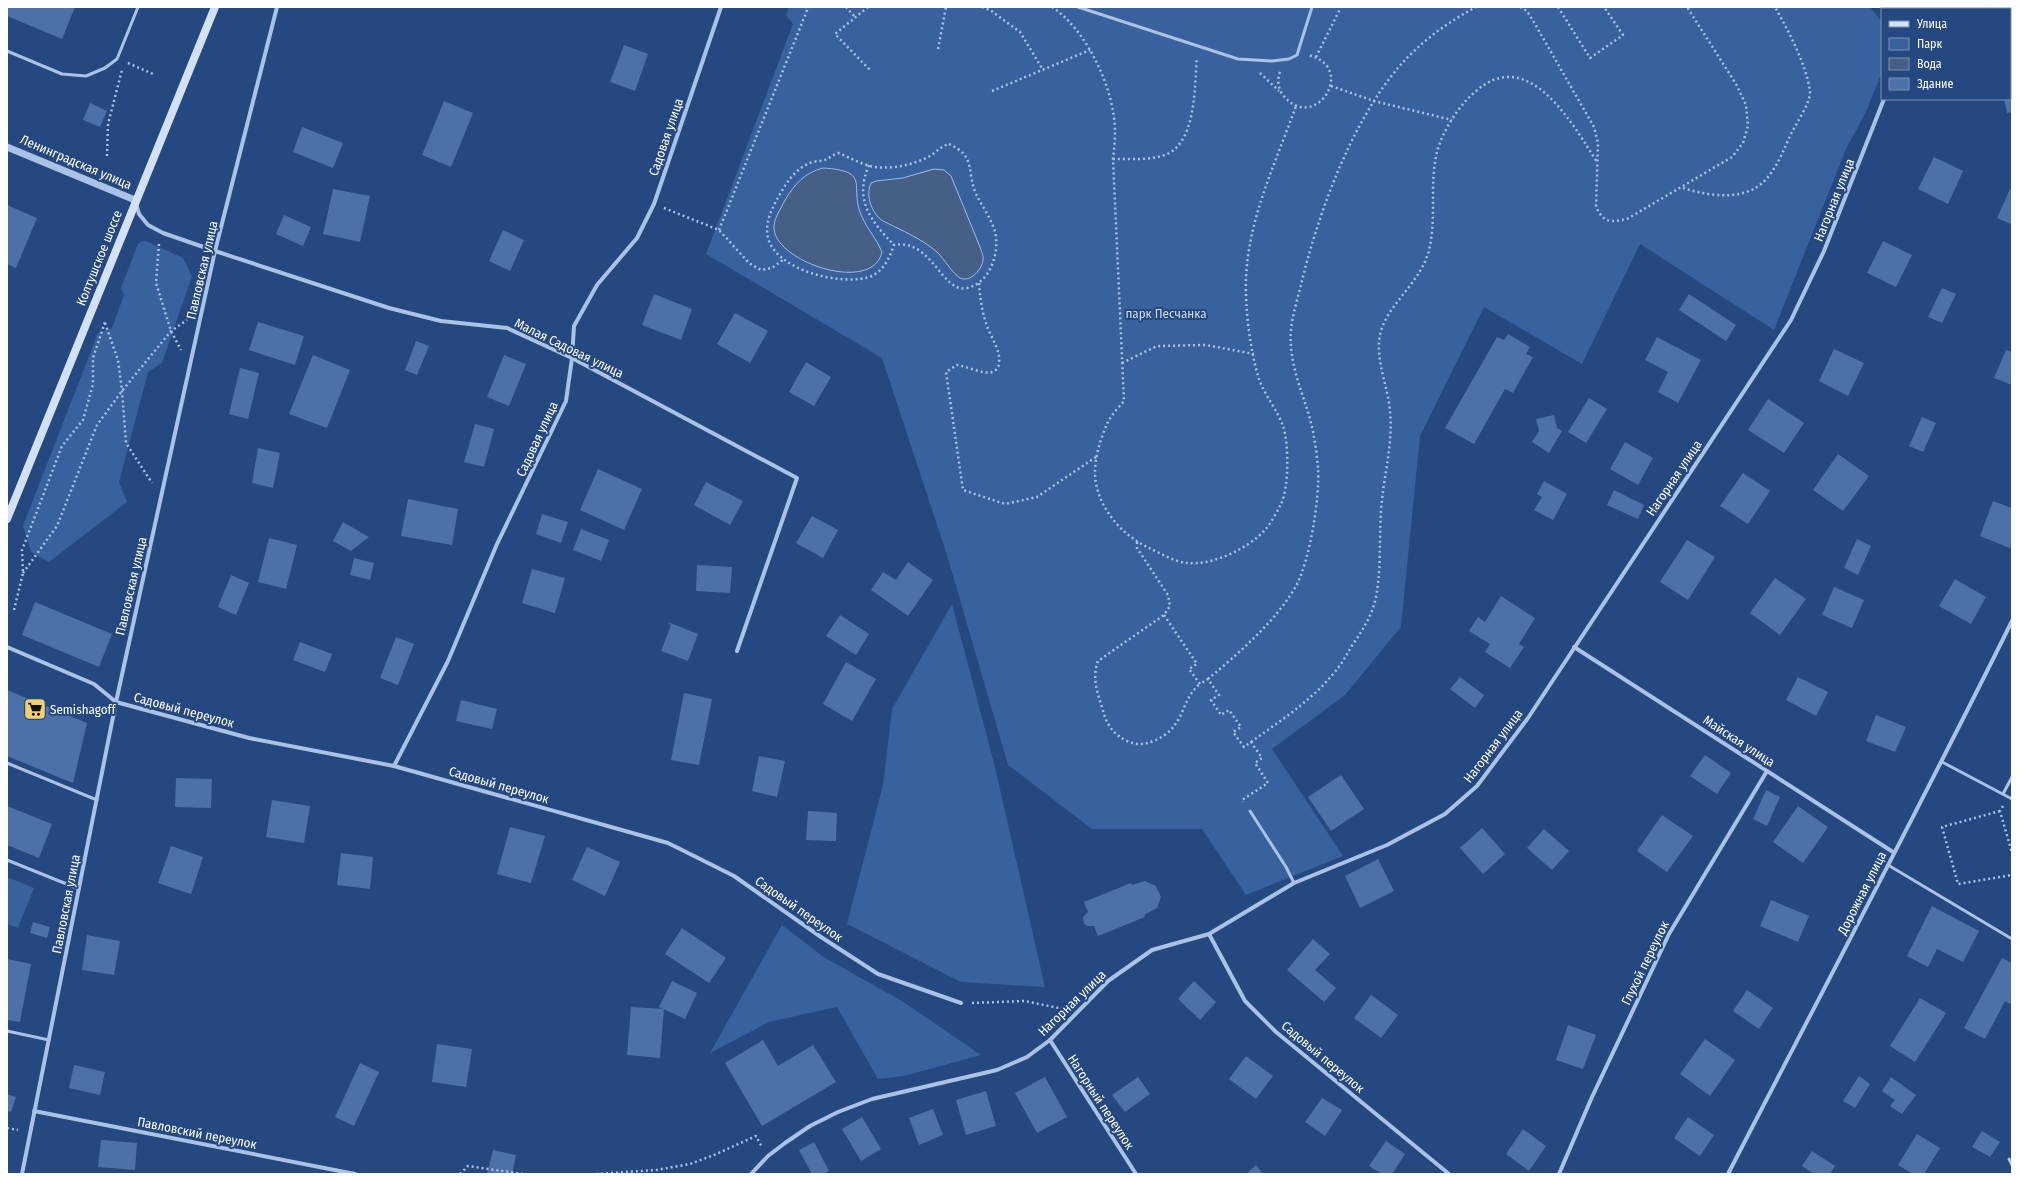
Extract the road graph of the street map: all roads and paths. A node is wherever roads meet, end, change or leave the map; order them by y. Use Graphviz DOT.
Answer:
graph roads {
  1 [pos="138,7"];
  2 [pos="215,7"];
  3 [pos="278,7"];
  4 [pos="721,7"];
  5 [pos="808,7"];
  6 [pos="846,7"];
  7 [pos="868,7"];
  8 [pos="946,7"];
  9 [pos="982,7"];
  10 [pos="1052,7"];
  11 [pos="1078,7"];
  12 [pos="1312,7"];
  13 [pos="1341,7"];
  14 [pos="1476,7"];
  15 [pos="1520,7"];
  16 [pos="1558,7"];
  17 [pos="1604,7"];
  18 [pos="1687,7"];
  19 [pos="1775,7"];
  20 [pos="855,17"];
  21 [pos="1199,46"];
  22 [pos="938,49"];
  23 [pos="1090,50"];
  24 [pos="7,51"];
  25 [pos="1297,55"];
  26 [pos="1316,57"];
  27 [pos="1238,59"];
  28 [pos="1289,59"];
  29 [pos="140,69"];
  30 [pos="123,70"];
  31 [pos="870,70"];
  32 [pos="1043,70"];
  33 [pos="154,74"];
  34 [pos="1330,86"];
  35 [pos="992,91"];
  36 [pos="1281,93"];
  37 [pos="1884,100"];
  38 [pos="1374,101"];
  39 [pos="1296,106"];
  40 [pos="1452,120"];
  41 [pos="7,147"];
  42 [pos="107,156"];
  43 [pos="1113,159"];
  44 [pos="1597,162"];
  45 [pos="869,165"];
  46 [pos="1682,188"];
  47 [pos="135,200"];
  48 [pos="654,204"];
  49 [pos="719,230"];
  50 [pos="159,244"];
  51 [pos="894,244"];
  52 [pos="216,251"];
  53 [pos="784,259"];
  54 [pos="979,284"];
  55 [pos="203,308"];
  56 [pos="171,331"];
  57 [pos="1254,354"];
  58 [pos="572,358"];
  59 [pos="1122,363"];
  60 [pos="190,365"];
  61 [pos="122,391"];
  62 [pos="1097,456"];
  63 [pos="161,496"];
  64 [pos="7,519"];
  65 [pos="1137,542"];
  66 [pos="23,573"];
  67 [pos="14,610"];
  68 [pos="1164,615"];
  69 [pos="2012,621"];
  70 [pos="7,647"];
  71 [pos="1574,648"];
  72 [pos="737,651"];
  73 [pos="1208,679"];
  74 [pos="1200,684"];
  75 [pos="116,702"];
  76 [pos="1251,742"];
  77 [pos="1942,762"];
  78 [pos="7,763"];
  79 [pos="394,766"];
  80 [pos="1767,771"];
  81 [pos="2012,777"];
  82 [pos="2003,794"];
  83 [pos="2012,799"];
  84 [pos="97,800"];
  85 [pos="2004,804"];
  86 [pos="1250,811"];
  87 [pos="2000,811"];
  88 [pos="1893,852"];
  89 [pos="2012,853"];
  90 [pos="7,860"];
  91 [pos="1888,865"];
  92 [pos="2012,875"];
  93 [pos="1294,883"];
  94 [pos="79,889"];
  95 [pos="1209,934"];
  96 [pos="2012,939"];
  97 [pos="961,1003"];
  98 [pos="1078,1012"];
  99 [pos="7,1032"];
  100 [pos="49,1040"];
  101 [pos="1050,1040"];
  102 [pos="34,1111"];
  103 [pos="756,1136"];
  104 [pos="2009,1159"];
  105 [pos="2012,1165"];
  106 [pos="22,1174"];
  107 [pos="355,1174"];
  108 [pos="460,1174"];
  109 [pos="523,1174"];
  110 [pos="596,1174"];
  111 [pos="751,1174"];
  112 [pos="1136,1174"];
  113 [pos="1449,1174"];
  114 [pos="1559,1174"];
  115 [pos="1728,1174"];
  1 -- 24 [label="lane"];
  2 -- 47 [label="main road, Колтушское шоссе"];
  3 -- 52 [label="street, Павловская улица"];
  4 -- 48 [label="street, Садовая улица"];
  5 -- 49 [label="path"];
  6 -- 20 [label="path"];
  7 -- 20 [label="path"];
  8 -- 22 [label="path"];
  9 -- 32 [label="path"];
  10 -- 23 [label="path"];
  11 -- 21 [label="lane"];
  12 -- 25 [label="lane"];
  13 -- 26 [label="path"];
  14 -- 38 [label="path"];
  15 -- 44 [label="path"];
  16 -- 17 [label="path"];
  18 -- 46 [label="path"];
  19 -- 46 [label="path"];
  20 -- 31 [label="path"];
  21 -- 27 [label="lane"];
  21 -- 43 [label="path"];
  23 -- 32 [label="path"];
  23 -- 43 [label="path"];
  25 -- 26 [label="path"];
  25 -- 28 [label="lane"];
  26 -- 34 [label="path"];
  27 -- 28 [label="lane"];
  27 -- 36 [label="path"];
  28 -- 36 [label="path"];
  29 -- 33 [label="path"];
  30 -- 42 [label="path"];
  32 -- 35 [label="path"];
  34 -- 38 [label="path"];
  34 -- 39 [label="path"];
  36 -- 39 [label="path"];
  37 -- 71 [label="street, Нагорная улица"];
  38 -- 40 [label="path"];
  38 -- 73 [label="path"];
  39 -- 57 [label="path"];
  40 -- 44 [label="path"];
  40 -- 76 [label="path"];
  41 -- 47 [label="street, Ленинградская улица"];
  43 -- 59 [label="path"];
  44 -- 46 [label="path"];
  45 -- 51 [label="path"];
  45 -- 53 [label="path"];
  45 -- 54 [label="path"];
  47 -- 52 [label="street, Малая Садовая улица"];
  47 -- 64 [label="main road, Колтушское шоссе"];
  48 -- 49 [label="path"];
  48 -- 58 [label="street, Садовая улица"];
  49 -- 53 [label="path"];
  50 -- 56 [label="path"];
  51 -- 53 [label="path"];
  51 -- 54 [label="path"];
  52 -- 55 [label="street, Павловская улица"];
  52 -- 58 [label="street, Малая Садовая улица"];
  54 -- 62 [label="path"];
  55 -- 56 [label="path"];
  55 -- 60 [label="street, Павловская улица"];
  56 -- 60 [label="path"];
  56 -- 61 [label="path"];
  57 -- 59 [label="path"];
  57 -- 65 [label="path"];
  58 -- 72 [label="street, Малая Садовая улица"];
  58 -- 79 [label="street, Садовая улица"];
  59 -- 62 [label="path"];
  60 -- 63 [label="street, Павловская улица"];
  61 -- 63 [label="path"];
  61 -- 66 [label="path"];
  61 -- 66 [label="path"];
  62 -- 65 [label="path"];
  63 -- 75 [label="street, Павловская улица"];
  65 -- 68 [label="path"];
  66 -- 67 [label="path"];
  68 -- 74 [label="path"];
  68 -- 74 [label="path"];
  69 -- 77 [label="street, Дорожная улица"];
  70 -- 75 [label="street, Садовый переулок"];
  71 -- 80 [label="street, Майская улица"];
  71 -- 93 [label="street, Нагорная улица"];
  73 -- 74 [label="path"];
  73 -- 76 [label="path"];
  75 -- 79 [label="street, Садовый переулок"];
  75 -- 84 [label="street, Павловская улица"];
  76 -- 86 [label="path"];
  77 -- 82 [label="lane"];
  77 -- 88 [label="street, Дорожная улица"];
  78 -- 84 [label="lane"];
  79 -- 97 [label="street, Садовый переулок"];
  80 -- 88 [label="street, Майская улица"];
  80 -- 114 [label="street, Глухой переулок"];
  81 -- 82 [label="lane"];
  82 -- 83 [label="lane"];
  84 -- 94 [label="street, Павловская улица"];
  85 -- 87 [label="path"];
  86 -- 93 [label="lane"];
  87 -- 89 [label="path"];
  87 -- 92 [label="path"];
  88 -- 91 [label="street, Дорожная улица"];
  90 -- 94 [label="lane"];
  91 -- 96 [label="lane"];
  91 -- 115 [label="street, Дорожная улица"];
  93 -- 95 [label="street, Нагорная улица"];
  94 -- 100 [label="street, Павловская улица"];
  95 -- 98 [label="street, Нагорная улица"];
  95 -- 113 [label="street, Садовый переулок"];
  97 -- 98 [label="path"];
  98 -- 101 [label="street, Нагорная улица"];
  99 -- 100 [label="lane"];
  100 -- 102 [label="street, Павловская улица"];
  101 -- 111 [label="street, Нагорная улица"];
  101 -- 112 [label="street, Нагорный переулок"];
  102 -- 106 [label="street, Павловская улица"];
  102 -- 107 [label="street, Павловский переулок"];
  103 -- 110 [label="path"];
  104 -- 105 [label="lane"];
  108 -- 109 [label="path"];
}
